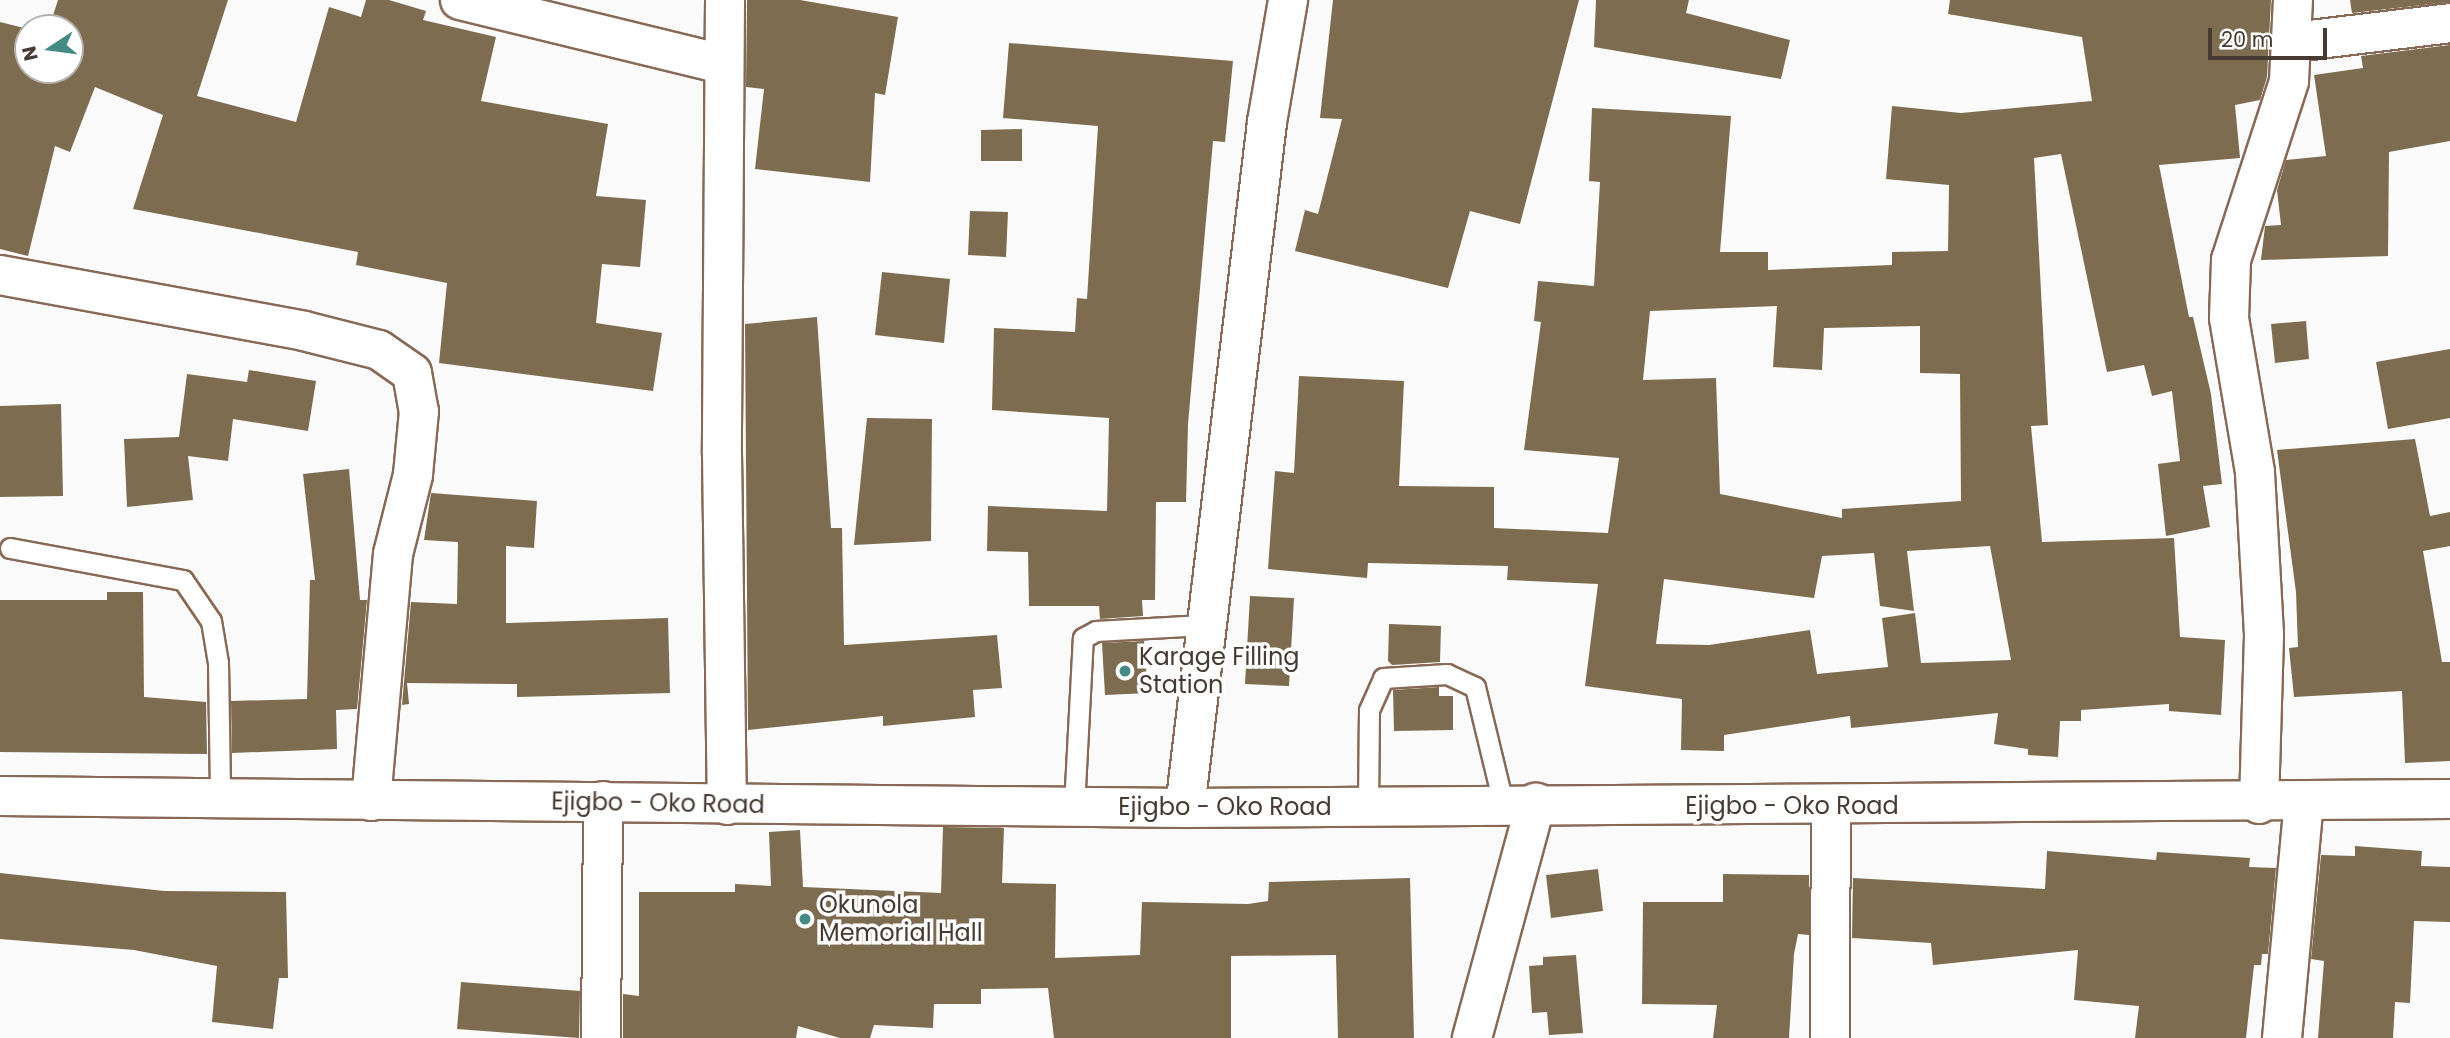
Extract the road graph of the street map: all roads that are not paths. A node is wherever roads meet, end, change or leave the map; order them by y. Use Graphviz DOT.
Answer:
graph roads {
  1 [pos="460,0"];
  2 [pos="725,0"];
  3 [pos="1288,0"];
  4 [pos="2293,0"];
  5 [pos="2450,23"];
  6 [pos="2294,42"];
  7 [pos="722,64"];
  8 [pos="0,275"];
  9 [pos="10,548"];
  10 [pos="1203,625"];
  11 [pos="220,795"];
  12 [pos="0,796"];
  13 [pos="2450,799"];
  14 [pos="371,801"];
  15 [pos="603,801"];
  16 [pos="2304,802"];
  17 [pos="1519,803"];
  18 [pos="2259,804"];
  19 [pos="727,805"];
  20 [pos="1368,805"];
  21 [pos="1074,807"];
  22 [pos="1185,808"];
  23 [pos="1830,808"];
  24 [pos="601,1038"];
  25 [pos="1472,1038"];
  26 [pos="1830,1038"];
  27 [pos="2282,1038"];
  1 -- 7 [label="street"];
  2 -- 7 [label="street"];
  3 -- 10 [label="street"];
  4 -- 6 [label="street"];
  5 -- 6 [label="street"];
  6 -- 18 [label="street"];
  7 -- 19 [label="street"];
  8 -- 14 [label="street"];
  9 -- 11 [label="lane"];
  10 -- 21 [label="lane"];
  10 -- 22 [label="street"];
  11 -- 12 [label="street, Ejigbo - Oko Road"];
  11 -- 14 [label="street, Ejigbo - Oko Road"];
  13 -- 16 [label="street, Ejigbo - Oko Road"];
  14 -- 15 [label="street, Ejigbo - Oko Road"];
  15 -- 19 [label="street, Ejigbo - Oko Road"];
  15 -- 24 [label="street"];
  16 -- 18 [label="street, Ejigbo - Oko Road"];
  16 -- 27 [label="street"];
  17 -- 20 [label="street, Ejigbo - Oko Road"];
  17 -- 20 [label="lane"];
  17 -- 23 [label="street, Ejigbo - Oko Road"];
  17 -- 25 [label="street"];
  18 -- 23 [label="street, Ejigbo - Oko Road"];
  19 -- 21 [label="street, Ejigbo - Oko Road"];
  20 -- 22 [label="street, Ejigbo - Oko Road"];
  21 -- 22 [label="street, Ejigbo - Oko Road"];
  23 -- 26 [label="street"];
}
